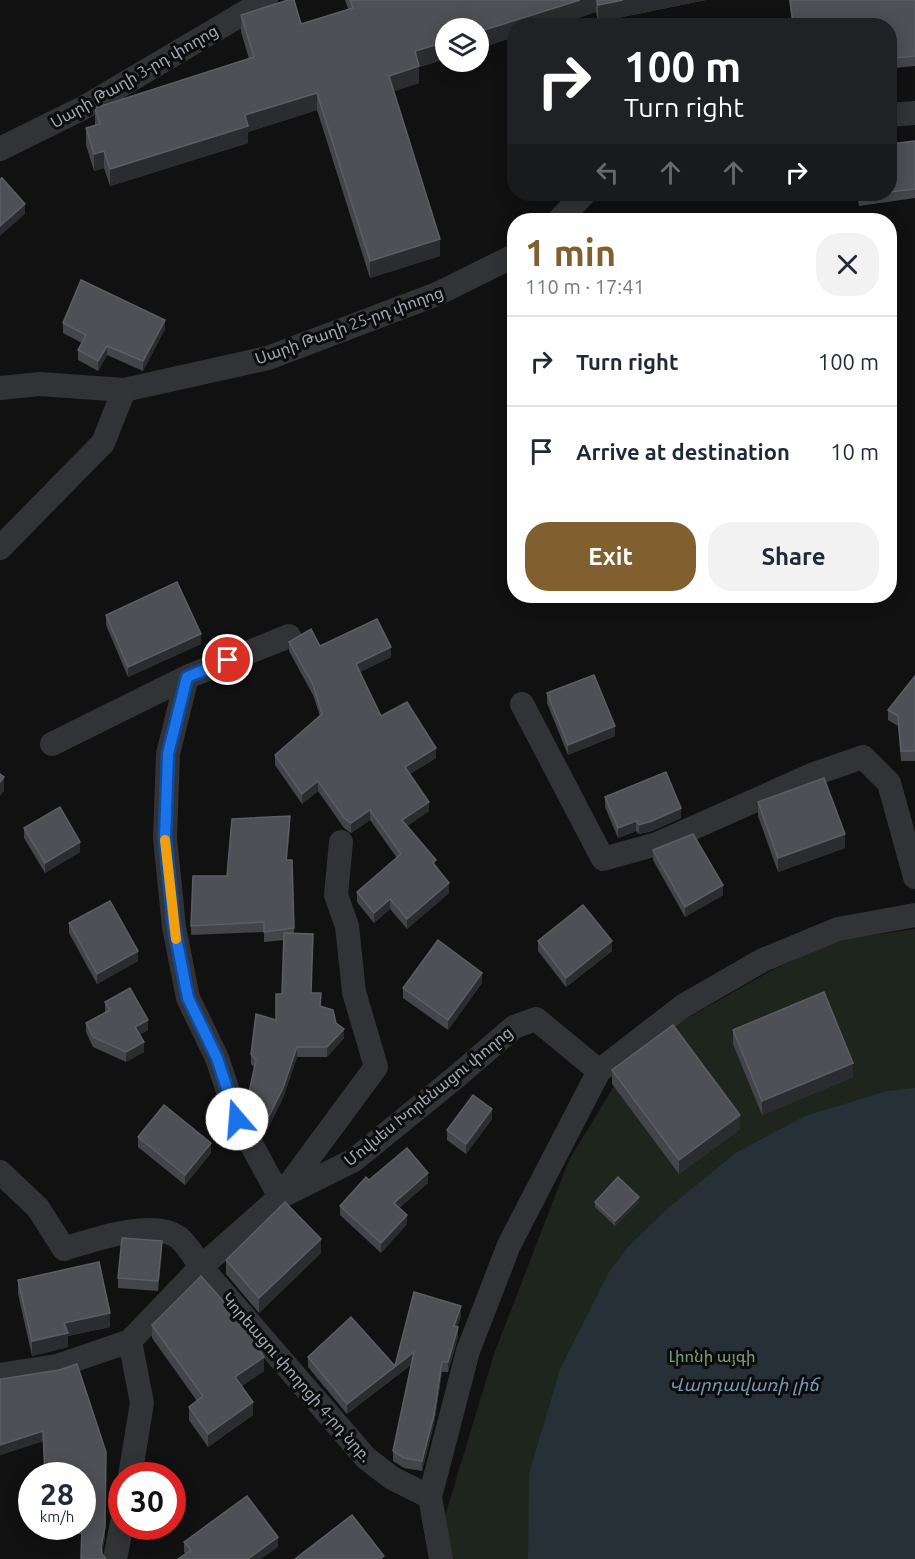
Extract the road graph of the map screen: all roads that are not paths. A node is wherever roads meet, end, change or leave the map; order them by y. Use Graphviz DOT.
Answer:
graph roads {
  1 [pos="266,0"];
  2 [pos="915,113"];
  3 [pos="897,114"];
  4 [pos="0,149"];
  5 [pos="577,201"];
  6 [pos="566,213"];
  7 [pos="507,259"];
  8 [pos="0,388"];
  9 [pos="124,390"];
  10 [pos="0,548"];
  11 [pos="289,636"];
  12 [pos="187,677"];
  13 [pos="522,704"];
  14 [pos="51,744"];
  15 [pos="341,842"];
  16 [pos="915,877"];
  17 [pos="915,915"];
  18 [pos="599,1071"];
  19 [pos="0,1172"];
  20 [pos="280,1197"];
  21 [pos="201,1267"];
  22 [pos="130,1341"];
  23 [pos="0,1375"];
  24 [pos="132,1462"];
  25 [pos="433,1507"];
  26 [pos="119,1540"];
  27 [pos="115,1559"];
  28 [pos="441,1559"];
  1 -- 4 [label="street, Սարի Թաղի 3-րդ փողոց"];
  2 -- 3 [label="street"];
  5 -- 6 [label="street"];
  7 -- 9 [label="street, Սարի Թաղի 25-րդ փողոց"];
  8 -- 9 [label="street, Սարի Թաղի 25-րդ փողոց"];
  9 -- 10 [label="street"];
  11 -- 12 [label="street"];
  12 -- 14 [label="street"];
  12 -- 20 [label="street"];
  13 -- 16 [label="street"];
  15 -- 20 [label="street"];
  17 -- 18 [label="street"];
  18 -- 20 [label="street, Մովսես Խորենացու փողոց"];
  18 -- 25 [label="street"];
  19 -- 21 [label="street, Կորեացու փողոցի 4-րդ նրբ."];
  20 -- 21 [label="street, Մովսես Խորենացու փողոց"];
  21 -- 22 [label="street, Մովսես Խորենացու փողոց"];
  21 -- 25 [label="street, Կորեացու փողոցի 4-րդ նրբ."];
  22 -- 23 [label="street"];
  22 -- 24 [label="street"];
  25 -- 28 [label="street"];
  26 -- 27 [label="street"];
}
